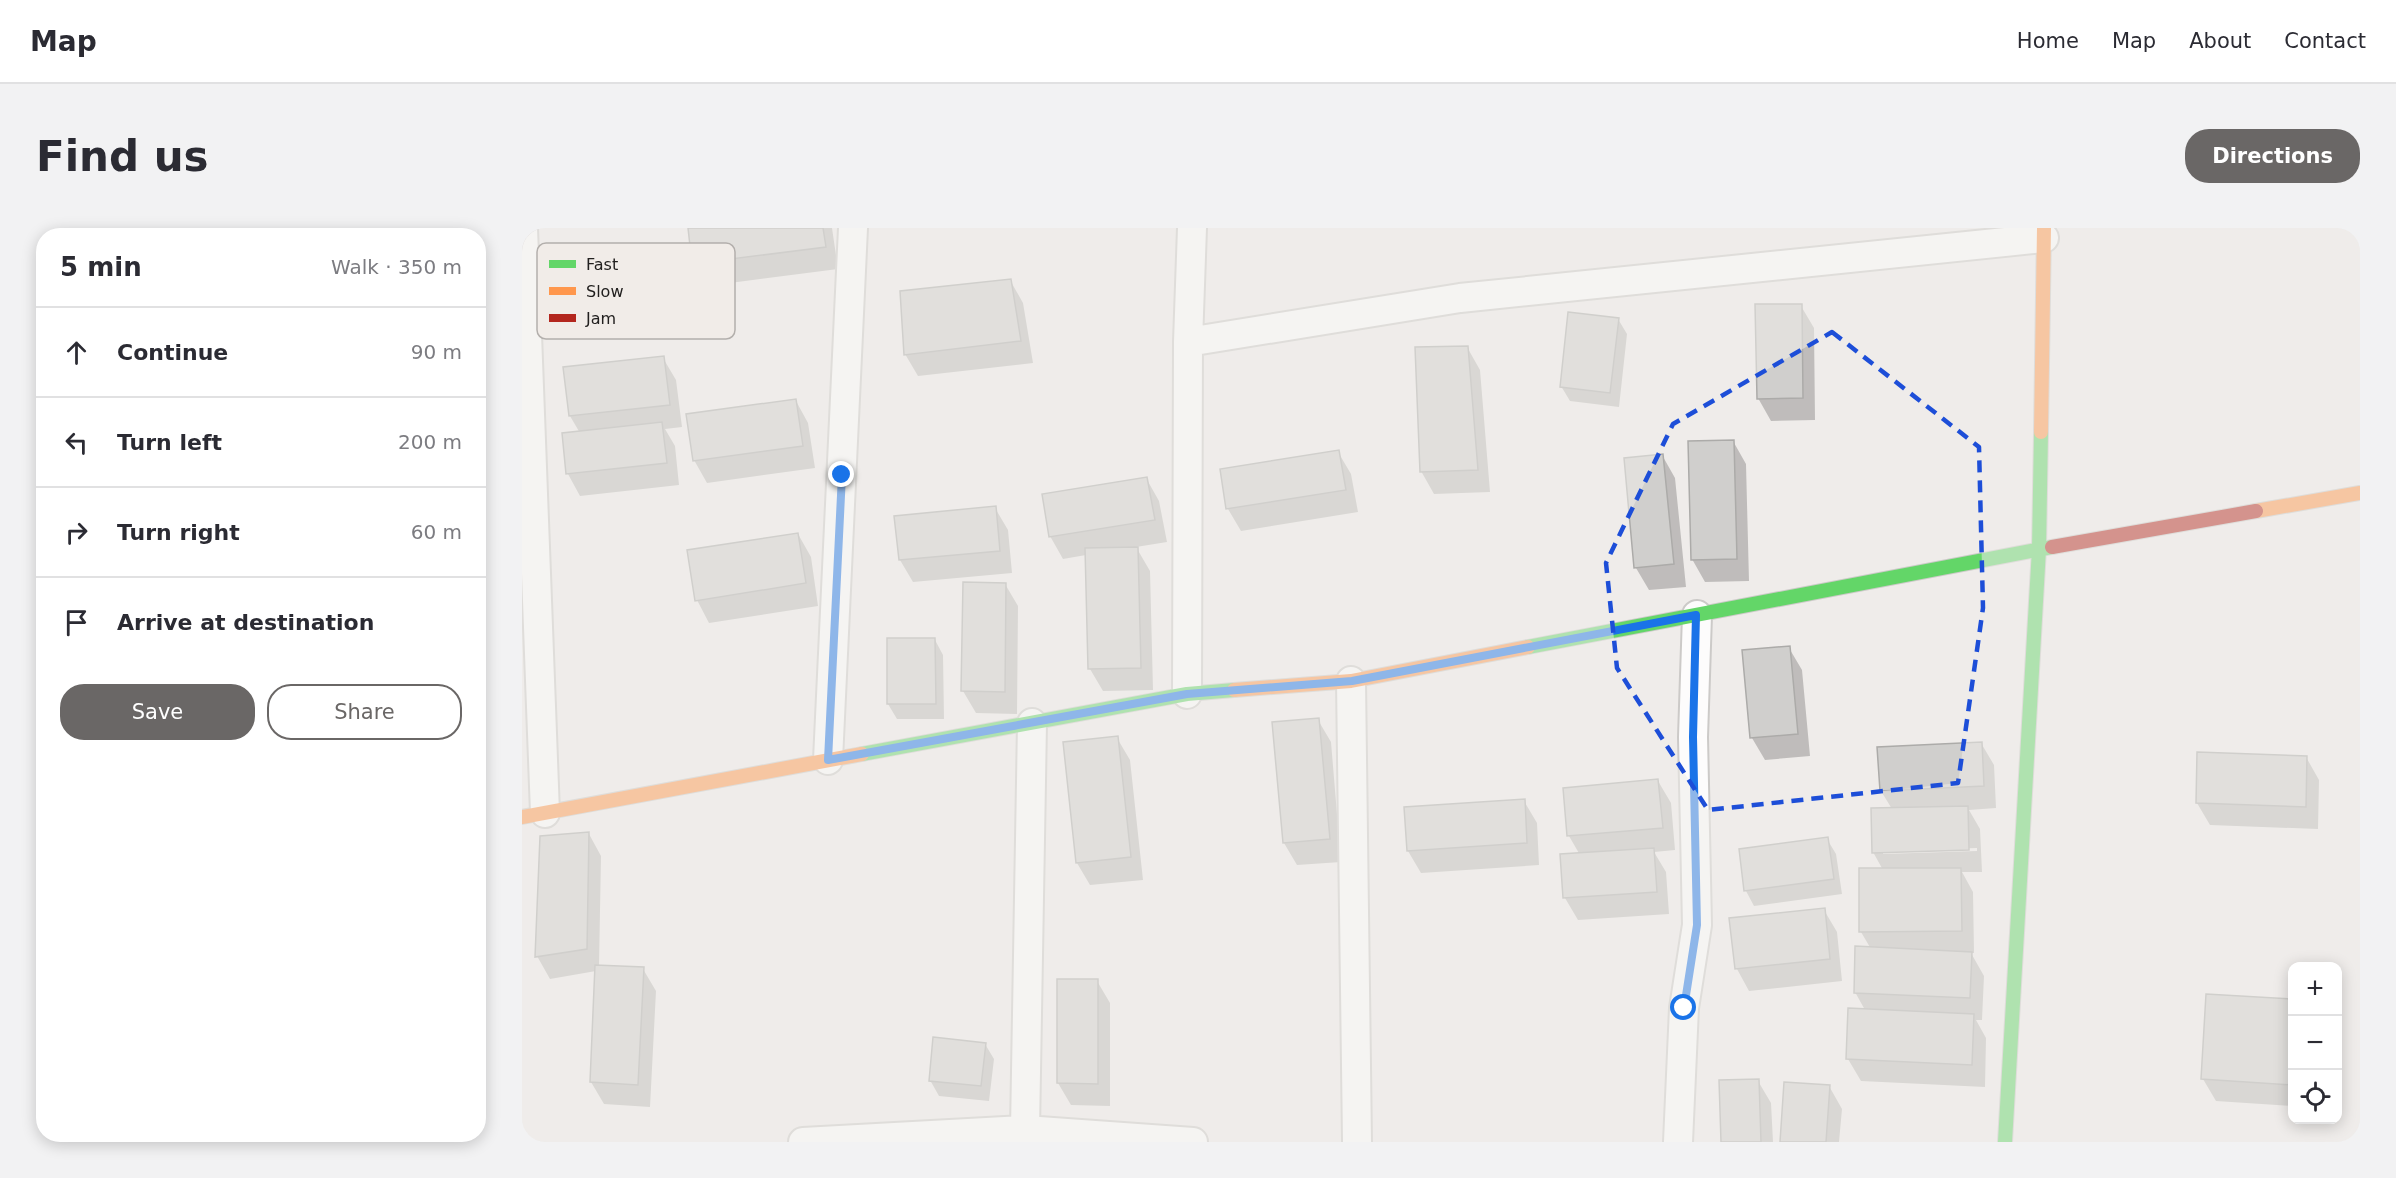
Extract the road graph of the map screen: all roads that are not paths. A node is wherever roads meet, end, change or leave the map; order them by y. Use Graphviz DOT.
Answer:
graph roads {
  1 [pos="523,228"];
  2 [pos="853,228"];
  3 [pos="1192,228"];
  4 [pos="2044,233"];
  5 [pos="1188,342"];
  6 [pos="2360,493"];
  7 [pos="2038,549"];
  8 [pos="1696,615"];
  9 [pos="1352,681"];
  10 [pos="1187,694"];
  11 [pos="1032,723"];
  12 [pos="828,760"];
  13 [pos="534,815"];
  14 [pos="1025,1130"];
  15 [pos="803,1142"];
  16 [pos="1193,1142"];
  17 [pos="1357,1142"];
  18 [pos="1678,1142"];
  19 [pos="2005,1142"];
  1 -- 13 [label="street"];
  2 -- 12 [label="street"];
  3 -- 5 [label="street"];
  4 -- 5 [label="street"];
  4 -- 7 [label="street"];
  5 -- 10 [label="street"];
  6 -- 7 [label="street"];
  7 -- 8 [label="street"];
  7 -- 19 [label="street"];
  8 -- 9 [label="street"];
  8 -- 18 [label="street"];
  9 -- 10 [label="street"];
  9 -- 17 [label="street"];
  10 -- 11 [label="street"];
  11 -- 12 [label="street"];
  11 -- 14 [label="street"];
  12 -- 13 [label="street"];
  14 -- 15 [label="street"];
  14 -- 16 [label="street"];
}
